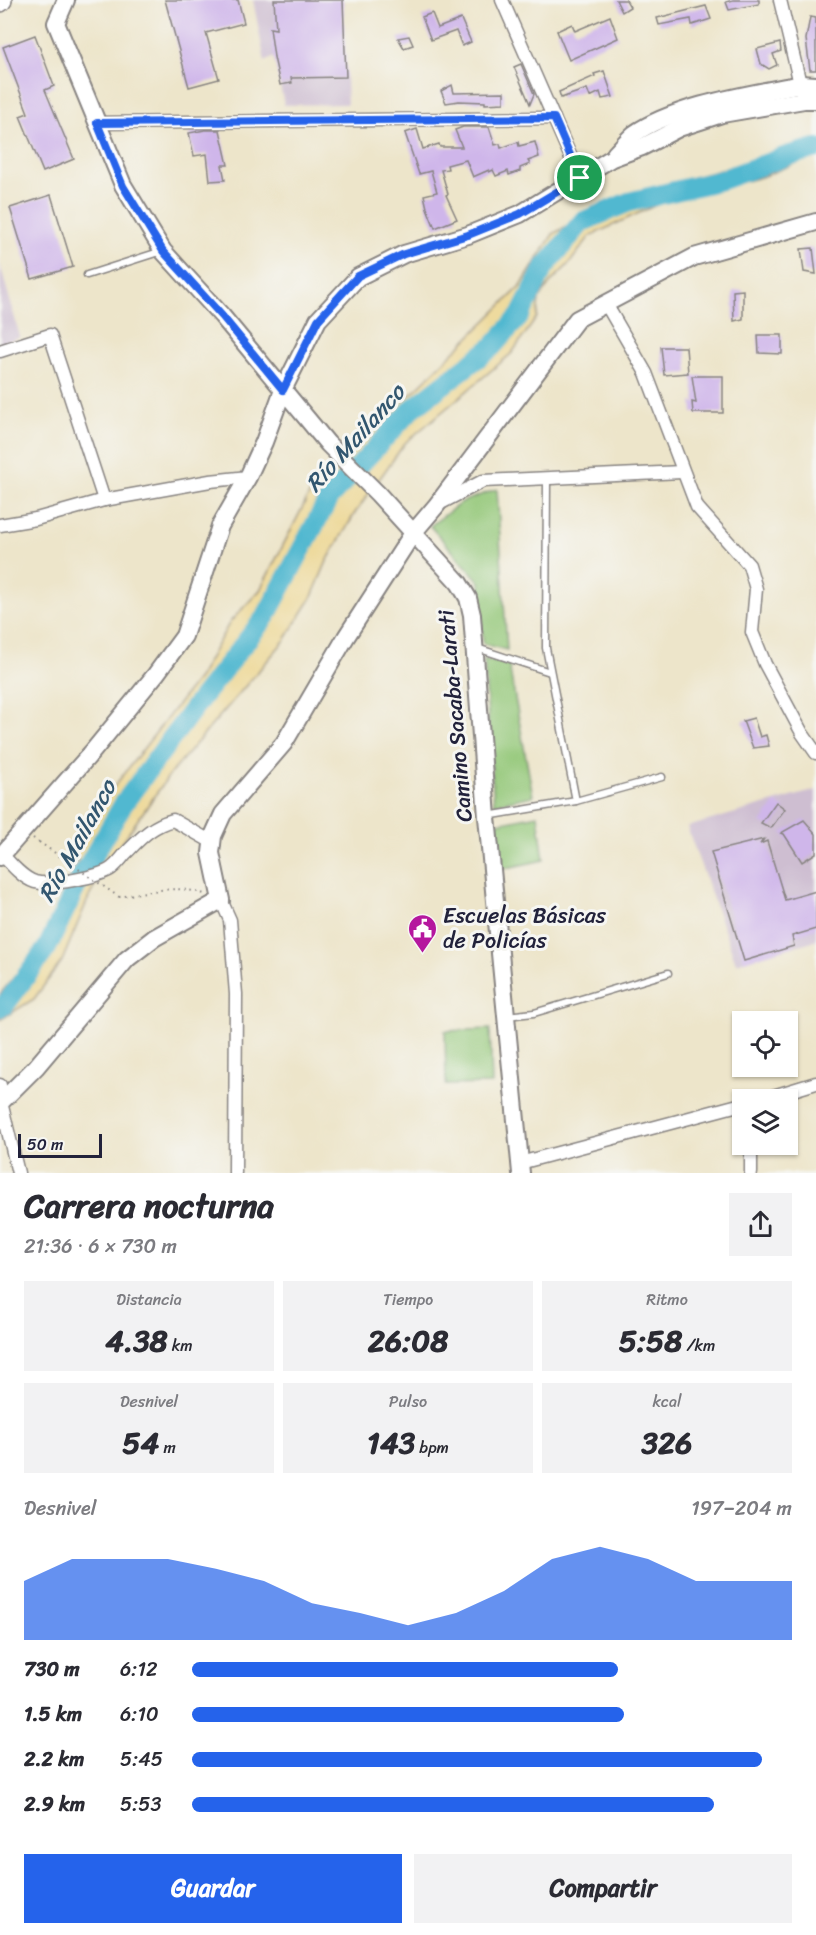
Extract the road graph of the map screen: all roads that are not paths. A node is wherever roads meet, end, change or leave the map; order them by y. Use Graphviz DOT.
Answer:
graph roads {
  1 [pos="66,0"];
  2 [pos="502,0"];
  3 [pos="780,0"];
  4 [pos="809,92"];
  5 [pos="554,118"];
  6 [pos="97,123"];
  7 [pos="580,178"];
  8 [pos="816,222"];
  9 [pos="163,251"];
  10 [pos="87,275"];
  11 [pos="606,304"];
  12 [pos="0,351"];
  13 [pos="283,390"];
  14 [pos="682,472"];
  15 [pos="248,477"];
  16 [pos="547,478"];
  17 [pos="104,500"];
  18 [pos="436,506"];
  19 [pos="0,525"];
  20 [pos="413,533"];
  21 [pos="474,647"];
  22 [pos="550,672"];
  23 [pos="816,753"];
  24 [pos="662,777"];
  25 [pos="576,801"];
  26 [pos="487,817"];
  27 [pos="212,842"];
  28 [pos="1,855"];
  29 [pos="221,900"];
  30 [pos="668,973"];
  31 [pos="506,1016"];
  32 [pos="816,1083"];
  33 [pos="796,1089"];
  34 [pos="0,1096"];
  35 [pos="732,1107"];
  36 [pos="751,1155"];
  37 [pos="520,1168"];
  38 [pos="22,1172"];
  39 [pos="235,1173"];
  40 [pos="751,1173"];
  1 -- 6 [label="main road, Camino Sacaba-Larati"];
  2 -- 5 [label="street"];
  3 -- 4 [label="street"];
  4 -- 7 [label="main road"];
  5 -- 6 [label="street"];
  5 -- 7 [label="street"];
  6 -- 9 [label="main road, Camino Sacaba-Larati"];
  7 -- 13 [label="main road"];
  8 -- 11 [label="main road"];
  9 -- 10 [label="lane"];
  9 -- 13 [label="main road, Camino Sacaba-Larati"];
  11 -- 14 [label="street"];
  11 -- 18 [label="main road"];
  12 -- 17 [label="street"];
  13 -- 15 [label="main road"];
  13 -- 20 [label="main road, Camino Sacaba-Larati"];
  14 -- 16 [label="street"];
  14 -- 23 [label="street"];
  15 -- 17 [label="street"];
  15 -- 28 [label="main road"];
  16 -- 18 [label="street"];
  16 -- 22 [label="lane"];
  17 -- 19 [label="street"];
  18 -- 20 [label="main road"];
  20 -- 21 [label="main road, Camino Sacaba-Larati"];
  20 -- 27 [label="main road"];
  21 -- 22 [label="lane"];
  21 -- 26 [label="main road, Camino Sacaba-Larati"];
  22 -- 25 [label="lane"];
  24 -- 25 [label="lane"];
  25 -- 26 [label="lane"];
  26 -- 31 [label="main road, Camino Sacaba-Larati"];
  27 -- 28 [label="street"];
  27 -- 29 [label="main road"];
  29 -- 34 [label="main road"];
  29 -- 39 [label="street"];
  30 -- 31 [label="lane"];
  31 -- 37 [label="main road, Camino Sacaba-Larati"];
  32 -- 33 [label="street"];
  34 -- 38 [label="street"];
  35 -- 37 [label="street"];
  36 -- 40 [label="street"];
}
